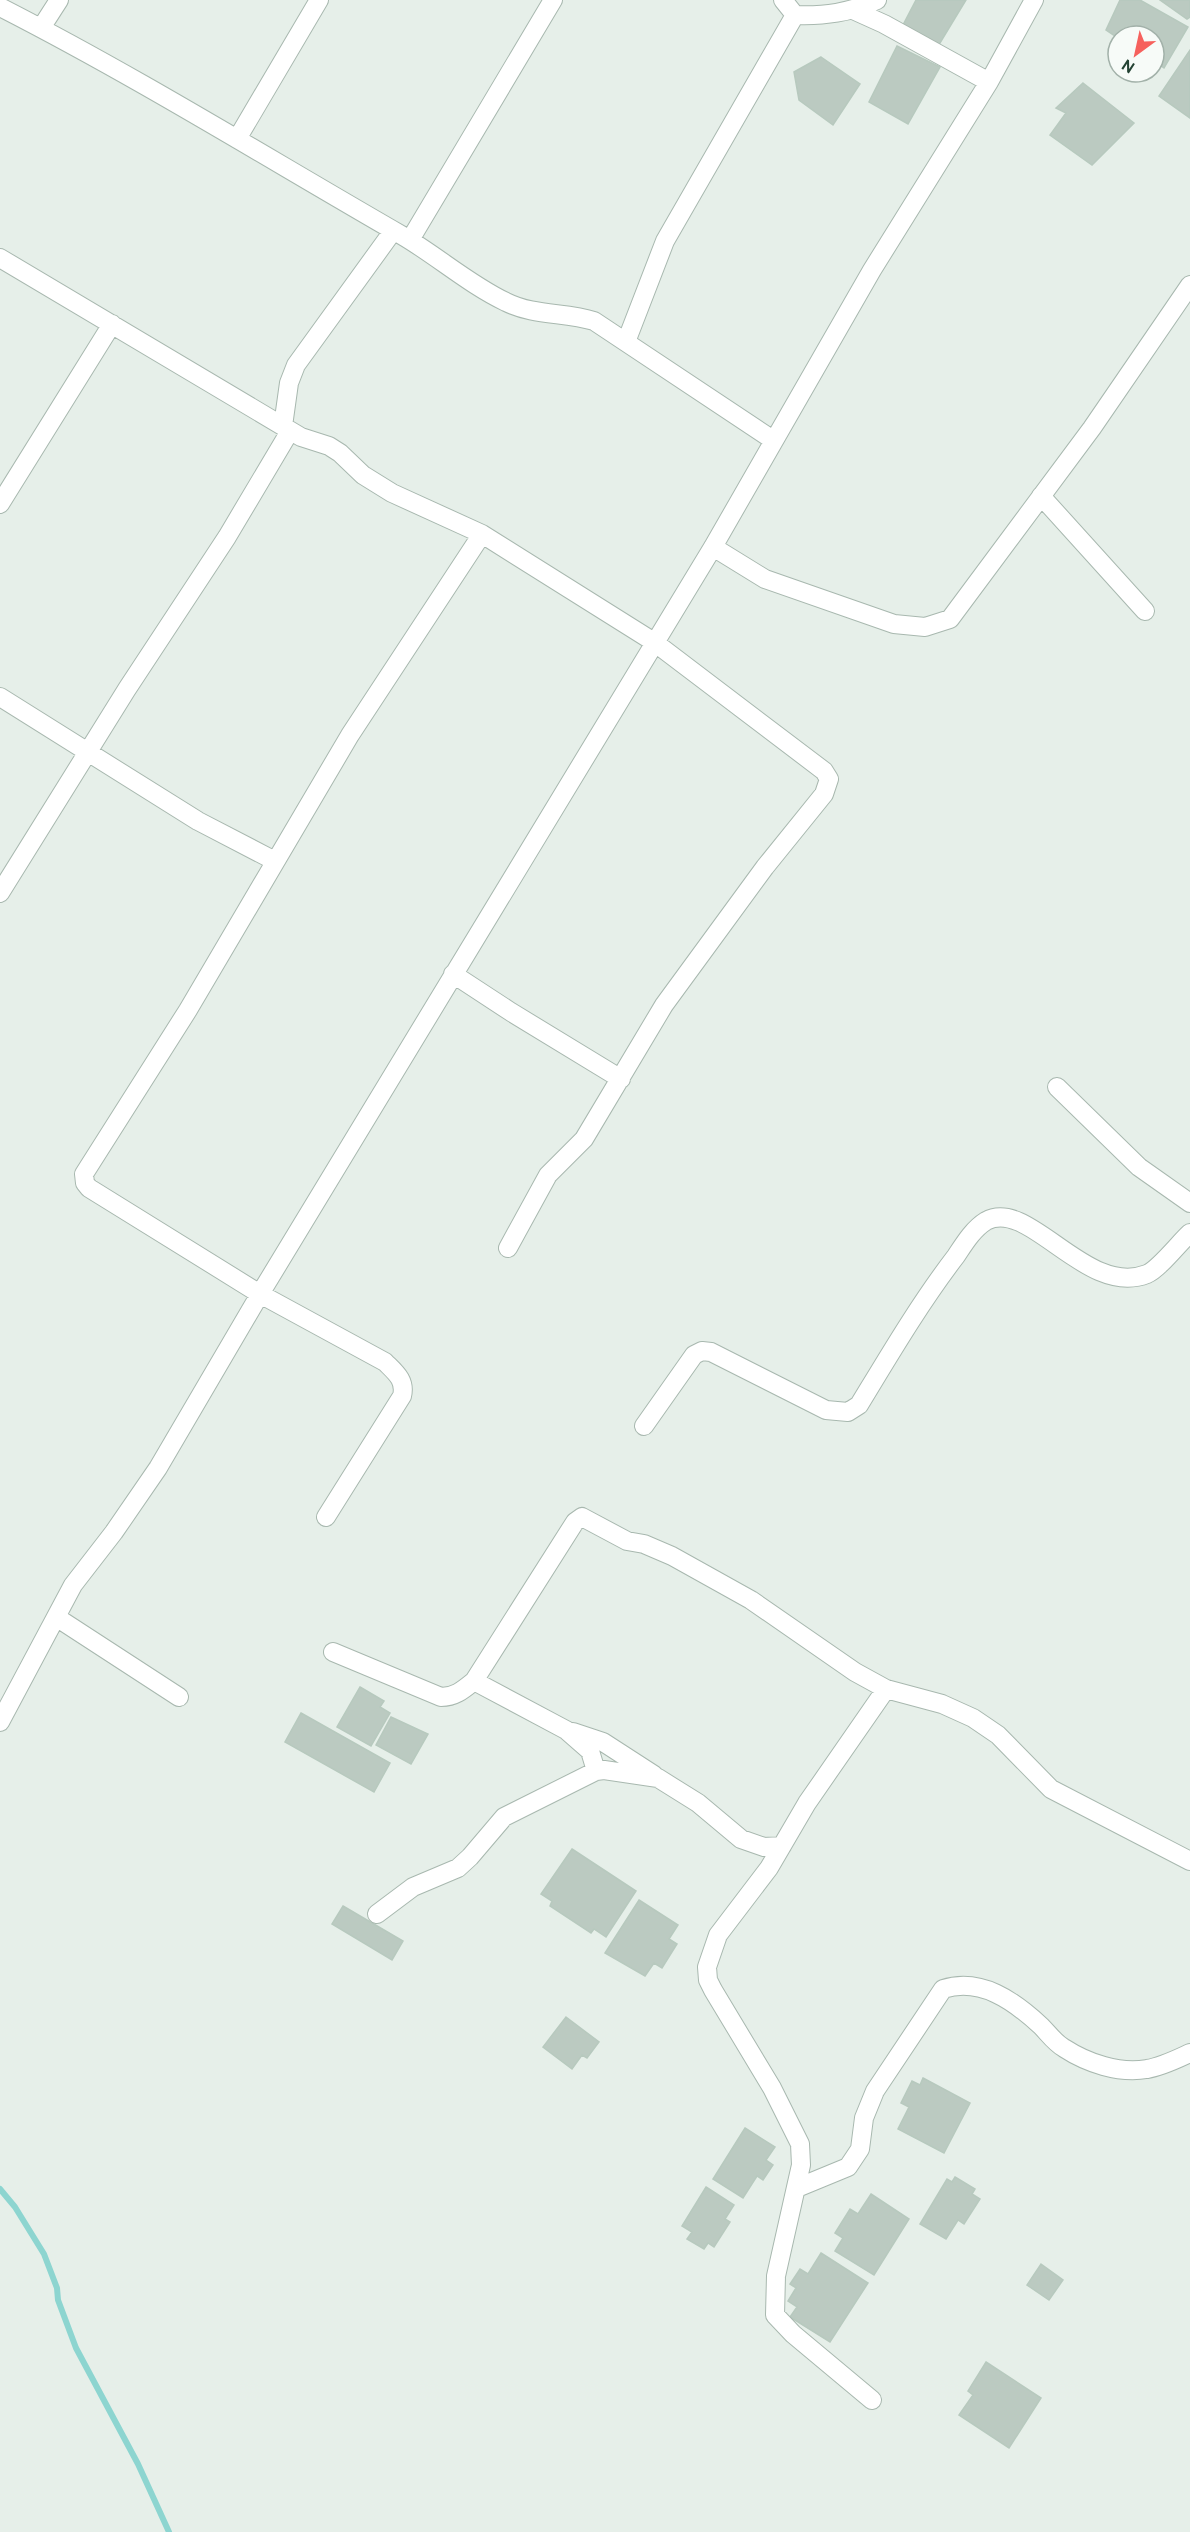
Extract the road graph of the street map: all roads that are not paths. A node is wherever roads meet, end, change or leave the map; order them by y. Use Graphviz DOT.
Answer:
graph roads {
  1 [pos="59,0"];
  2 [pos="319,0"];
  3 [pos="553,0"];
  4 [pos="783,0"];
  5 [pos="877,0"];
  6 [pos="1034,0"];
  7 [pos="0,7"];
  8 [pos="853,10"];
  9 [pos="795,15"];
  10 [pos="41,28"];
  11 [pos="989,81"];
  12 [pos="237,139"];
  13 [pos="393,231"];
  14 [pos="410,240"];
  15 [pos="0,258"];
  16 [pos="1190,285"];
  17 [pos="112,324"];
  18 [pos="626,342"];
  19 [pos="286,428"];
  20 [pos="773,440"];
  21 [pos="1041,496"];
  22 [pos="0,504"];
  23 [pos="482,534"];
  24 [pos="713,547"];
  25 [pos="1145,610"];
  26 [pos="654,642"];
  27 [pos="0,697"];
  28 [pos="89,751"];
  29 [pos="275,861"];
  30 [pos="0,893"];
  31 [pos="453,974"];
  32 [pos="621,1079"];
  33 [pos="1057,1087"];
  34 [pos="1190,1203"];
  35 [pos="1190,1233"];
  36 [pos="508,1248"];
  37 [pos="260,1294"];
  38 [pos="644,1425"];
  39 [pos="326,1518"];
  40 [pos="56,1617"];
  41 [pos="333,1652"];
  42 [pos="474,1681"];
  43 [pos="886,1689"];
  44 [pos="179,1697"];
  45 [pos="0,1722"];
  46 [pos="566,1730"];
  47 [pos="596,1771"];
  48 [pos="658,1778"];
  49 [pos="782,1846"];
  50 [pos="1190,1861"];
  51 [pos="377,1914"];
  52 [pos="1190,2054"];
  53 [pos="797,2188"];
  54 [pos="872,2400"];
  1 -- 10 [label="street"];
  2 -- 12 [label="street"];
  3 -- 14 [label="street"];
  4 -- 9 [label="street"];
  5 -- 8 [label="street"];
  6 -- 11 [label="street"];
  7 -- 10 [label="street"];
  8 -- 9 [label="street"];
  8 -- 11 [label="street"];
  9 -- 18 [label="street"];
  10 -- 12 [label="street"];
  11 -- 20 [label="street"];
  12 -- 13 [label="street"];
  13 -- 14 [label="street"];
  13 -- 19 [label="street"];
  14 -- 18 [label="street"];
  15 -- 17 [label="street"];
  16 -- 21 [label="street"];
  17 -- 19 [label="street"];
  17 -- 22 [label="street"];
  18 -- 20 [label="street"];
  19 -- 23 [label="street"];
  19 -- 28 [label="street"];
  20 -- 24 [label="street"];
  21 -- 24 [label="street"];
  21 -- 25 [label="street"];
  23 -- 26 [label="street"];
  23 -- 29 [label="street"];
  24 -- 26 [label="street"];
  26 -- 31 [label="street"];
  26 -- 32 [label="street"];
  27 -- 28 [label="street"];
  28 -- 29 [label="street"];
  28 -- 30 [label="street"];
  29 -- 37 [label="street"];
  31 -- 32 [label="street"];
  31 -- 37 [label="street"];
  32 -- 36 [label="street"];
  33 -- 34 [label="street"];
  35 -- 38 [label="street"];
  37 -- 39 [label="street"];
  37 -- 40 [label="street"];
  40 -- 44 [label="street"];
  40 -- 45 [label="street"];
  41 -- 42 [label="street"];
  42 -- 43 [label="street"];
  42 -- 46 [label="street"];
  43 -- 49 [label="street"];
  43 -- 50 [label="street"];
  46 -- 47 [label="street"];
  46 -- 48 [label="street"];
  47 -- 48 [label="street"];
  47 -- 51 [label="street"];
  48 -- 49 [label="street"];
  49 -- 53 [label="street"];
  52 -- 53 [label="street"];
  53 -- 54 [label="street"];
}
